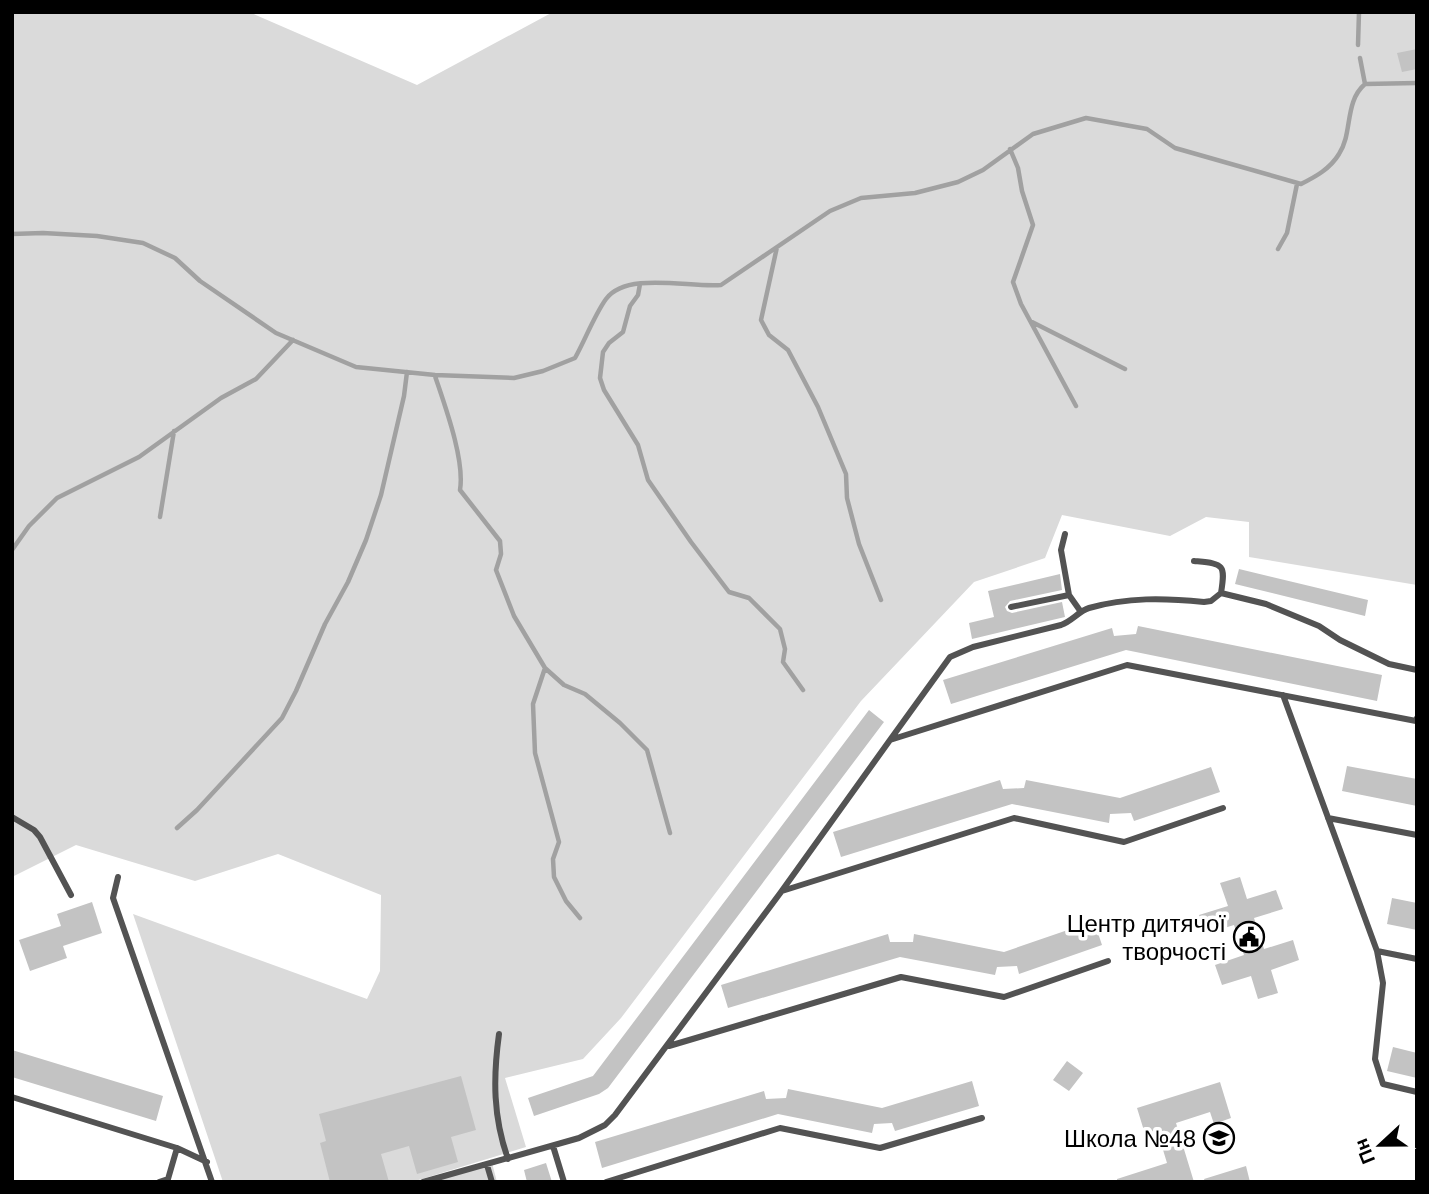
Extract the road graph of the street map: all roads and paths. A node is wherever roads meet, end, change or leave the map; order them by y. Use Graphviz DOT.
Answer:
graph roads {
  1 [pos="1065,534"];
  2 [pos="1194,561"];
  3 [pos="1221,593"];
  4 [pos="1069,595"];
  5 [pos="1012,607"];
  6 [pos="1082,612"];
  7 [pos="1417,670"];
  8 [pos="1283,695"];
  9 [pos="1417,718"];
  10 [pos="890,740"];
  11 [pos="1223,808"];
  12 [pos="12,817"];
  13 [pos="1328,818"];
  14 [pos="1417,835"];
  15 [pos="118,877"];
  16 [pos="781,892"];
  17 [pos="71,895"];
  18 [pos="1377,951"];
  19 [pos="1417,959"];
  20 [pos="1108,961"];
  21 [pos="499,1034"];
  22 [pos="668,1046"];
  23 [pos="1417,1092"];
  24 [pos="12,1097"];
  25 [pos="982,1118"];
  26 [pos="553,1146"];
  27 [pos="177,1148"];
  28 [pos="508,1159"];
  29 [pos="207,1162"];
  30 [pos="487,1165"];
  31 [pos="159,1182"];
  32 [pos="212,1182"];
  33 [pos="423,1182"];
  34 [pos="492,1182"];
  35 [pos="564,1182"];
  36 [pos="606,1182"];
  1 -- 4 [label="lane"];
  2 -- 3 [label="lane"];
  3 -- 6 [label="lane"];
  3 -- 7 [label="lane"];
  4 -- 5 [label="lane"];
  4 -- 6 [label="lane"];
  6 -- 10 [label="lane"];
  8 -- 9 [label="lane"];
  8 -- 10 [label="lane"];
  8 -- 13 [label="lane"];
  10 -- 16 [label="lane"];
  11 -- 16 [label="lane"];
  12 -- 17 [label="lane"];
  13 -- 14 [label="lane"];
  13 -- 18 [label="lane"];
  15 -- 29 [label="lane"];
  16 -- 22 [label="lane"];
  18 -- 19 [label="lane"];
  18 -- 23 [label="lane"];
  20 -- 22 [label="lane"];
  21 -- 28 [label="lane"];
  22 -- 26 [label="lane"];
  24 -- 27 [label="lane"];
  25 -- 36 [label="lane"];
  26 -- 28 [label="lane"];
  26 -- 35 [label="lane"];
  27 -- 29 [label="lane"];
  27 -- 31 [label="lane"];
  28 -- 30 [label="lane"];
  29 -- 32 [label="lane"];
  30 -- 33 [label="lane"];
  30 -- 34 [label="lane"];
}
